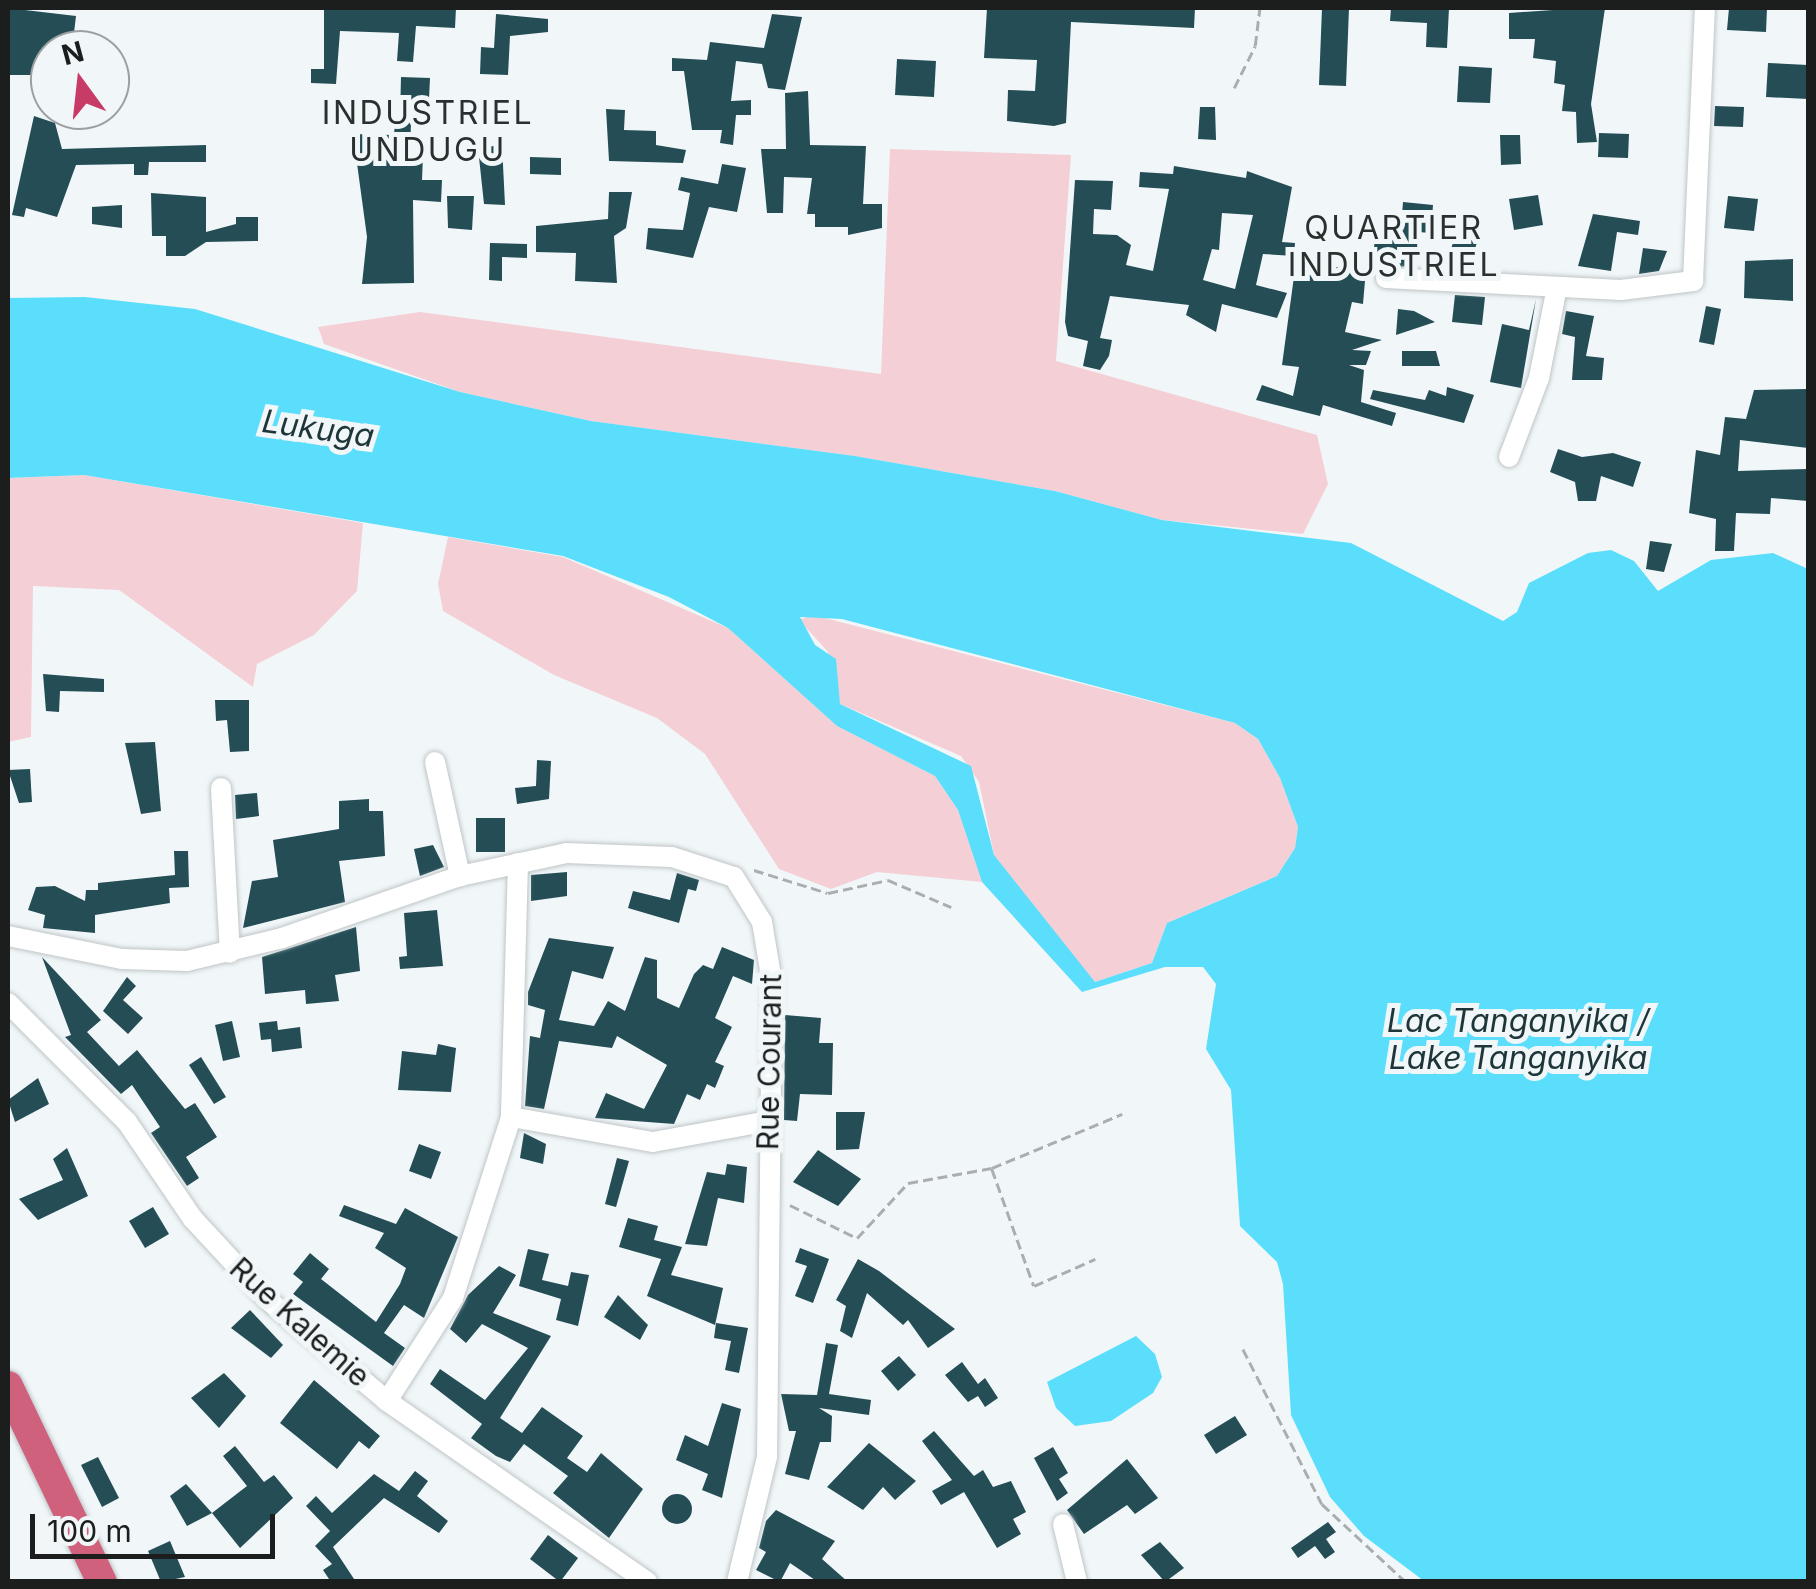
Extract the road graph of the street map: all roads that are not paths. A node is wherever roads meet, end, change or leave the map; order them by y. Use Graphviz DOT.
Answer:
graph roads {
  1 [pos="1705,8"];
  2 [pos="1386,278"];
  3 [pos="1557,286"];
  4 [pos="1509,457"];
  5 [pos="435,762"];
  6 [pos="221,788"];
  7 [pos="518,863"];
  8 [pos="460,876"];
  9 [pos="8,936"];
  10 [pos="230,953"];
  11 [pos="8,1004"];
  12 [pos="511,1117"];
  13 [pos="768,1121"];
  14 [pos="8,1386"];
  15 [pos="387,1401"];
  16 [pos="1064,1524"];
  17 [pos="102,1582"];
  18 [pos="647,1582"];
  19 [pos="737,1582"];
  20 [pos="1078,1582"];
  1 -- 3 [label="street"];
  2 -- 3 [label="street"];
  3 -- 4 [label="street"];
  5 -- 8 [label="street"];
  6 -- 10 [label="street"];
  7 -- 8 [label="street"];
  7 -- 12 [label="street"];
  7 -- 13 [label="street, Rue Courant"];
  8 -- 10 [label="street"];
  9 -- 10 [label="street"];
  11 -- 15 [label="street, Rue Kalemie"];
  12 -- 13 [label="street"];
  12 -- 15 [label="street"];
  13 -- 19 [label="street, Rue Courant"];
  14 -- 17 [label="highway"];
  15 -- 18 [label="street, Rue Kalemie"];
  16 -- 20 [label="street"];
}
